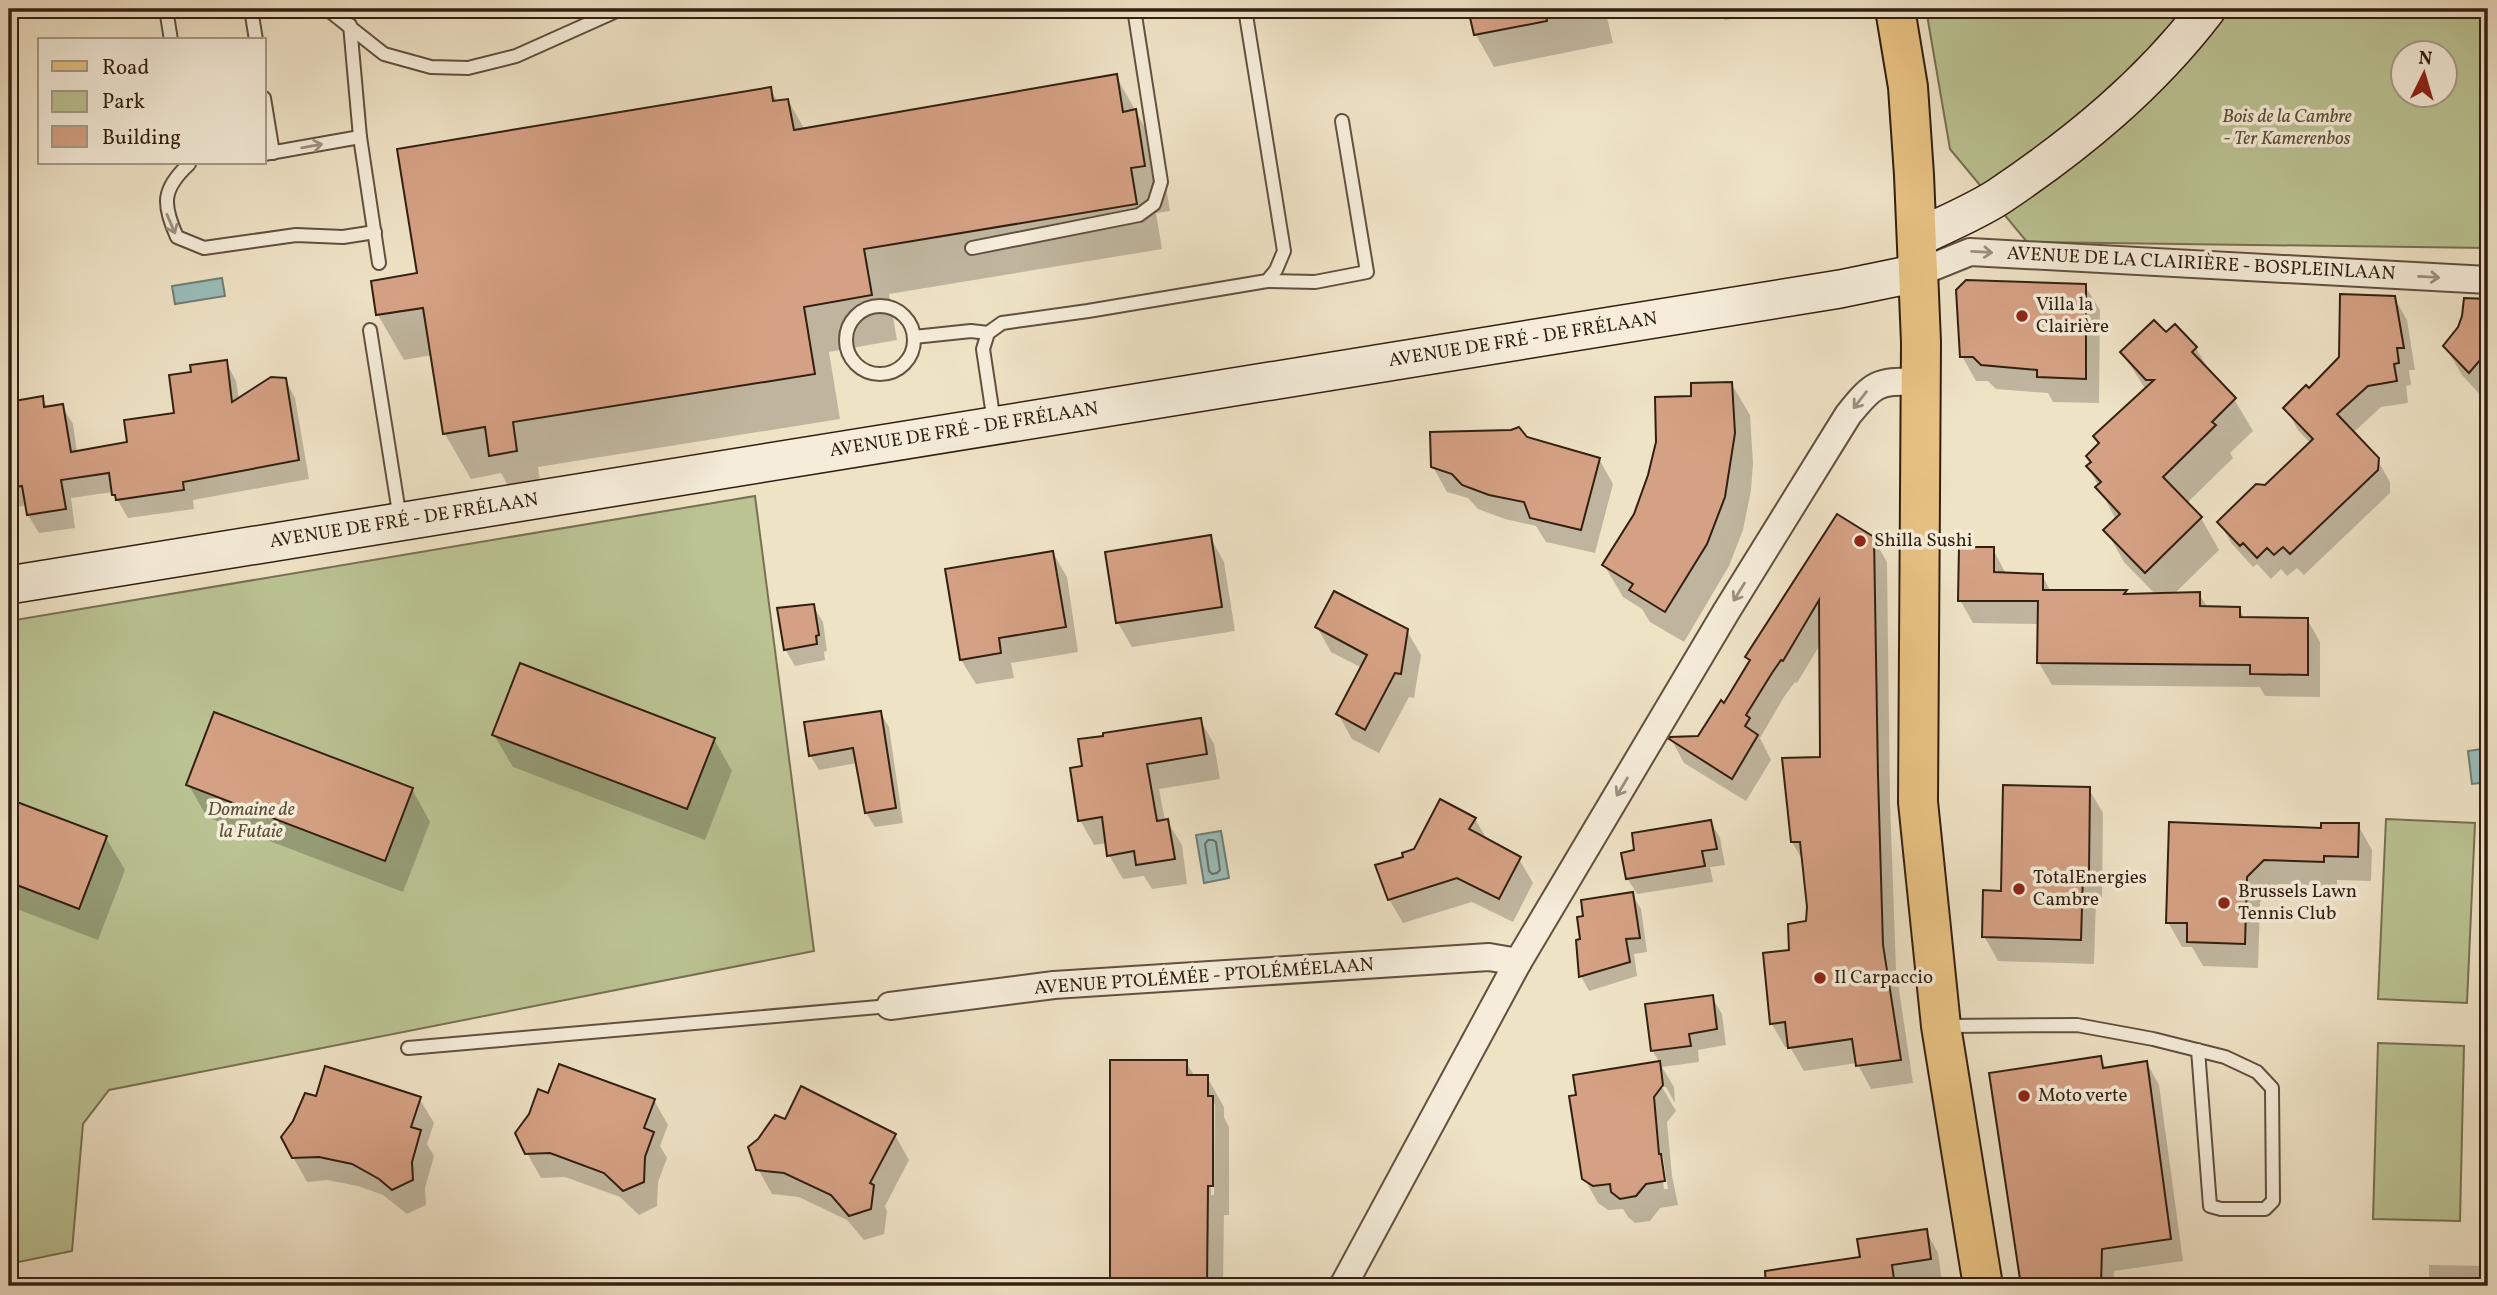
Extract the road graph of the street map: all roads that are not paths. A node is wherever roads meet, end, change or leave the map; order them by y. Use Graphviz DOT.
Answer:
graph roads {
  1 [pos="166,9"];
  2 [pos="251,9"];
  3 [pos="327,9"];
  4 [pos="621,9"];
  5 [pos="1134,9"];
  6 [pos="1245,9"];
  7 [pos="1895,9"];
  8 [pos="2207,9"];
  9 [pos="350,25"];
  10 [pos="171,38"];
  11 [pos="256,38"];
  12 [pos="1342,121"];
  13 [pos="266,126"];
  14 [pos="360,137"];
  15 [pos="268,154"];
  16 [pos="191,164"];
  17 [pos="375,232"];
  18 [pos="972,248"];
  19 [pos="1917,256"];
  20 [pos="379,263"];
  21 [pos="2488,280"];
  22 [pos="1267,281"];
  23 [pos="370,330"];
  24 [pos="988,333"];
  25 [pos="914,337"];
  26 [pos="1922,381"];
  27 [pos="994,425"];
  28 [pos="400,522"];
  29 [pos="9,585"];
  30 [pos="1518,962"];
  31 [pos="890,1006"];
  32 [pos="1941,1026"];
  33 [pos="408,1048"];
  34 [pos="2198,1050"];
  35 [pos="1343,1286"];
  36 [pos="1983,1286"];
  1 -- 10 [label="lane"];
  2 -- 11 [label="lane"];
  3 -- 9 [label="lane"];
  4 -- 9 [label="lane"];
  5 -- 18 [label="lane"];
  6 -- 22 [label="lane"];
  7 -- 19 [label="main road"];
  8 -- 19 [label="main road, AVENUE DE FRÉ - DE FRÉLAAN"];
  9 -- 14 [label="lane"];
  12 -- 22 [label="lane"];
  13 -- 15 [label="lane"];
  15 -- 14 [label="lane, one-way"];
  14 -- 17 [label="lane"];
  16 -- 17 [label="lane, one-way"];
  17 -- 20 [label="lane"];
  19 -- 21 [label="street, AVENUE DE LA CLAIRIÈRE - BOSPLEINLAAN, one-way"];
  19 -- 26 [label="main road"];
  19 -- 27 [label="main road, AVENUE DE FRÉ - DE FRÉLAAN"];
  22 -- 24 [label="lane"];
  23 -- 28 [label="lane"];
  24 -- 25 [label="lane"];
  24 -- 27 [label="lane"];
  25 -- 25 [label="lane"];
  26 -- 30 [label="street, one-way"];
  26 -- 32 [label="main road"];
  27 -- 28 [label="main road, AVENUE DE FRÉ - DE FRÉLAAN"];
  28 -- 29 [label="main road, AVENUE DE FRÉ - DE FRÉLAAN"];
  30 -- 31 [label="street, AVENUE PTOLÉMÉE - PTOLÉMÉELAAN"];
  30 -- 35 [label="street"];
  31 -- 33 [label="lane"];
  32 -- 34 [label="lane"];
  32 -- 36 [label="main road"];
  34 -- 34 [label="lane"];
}
